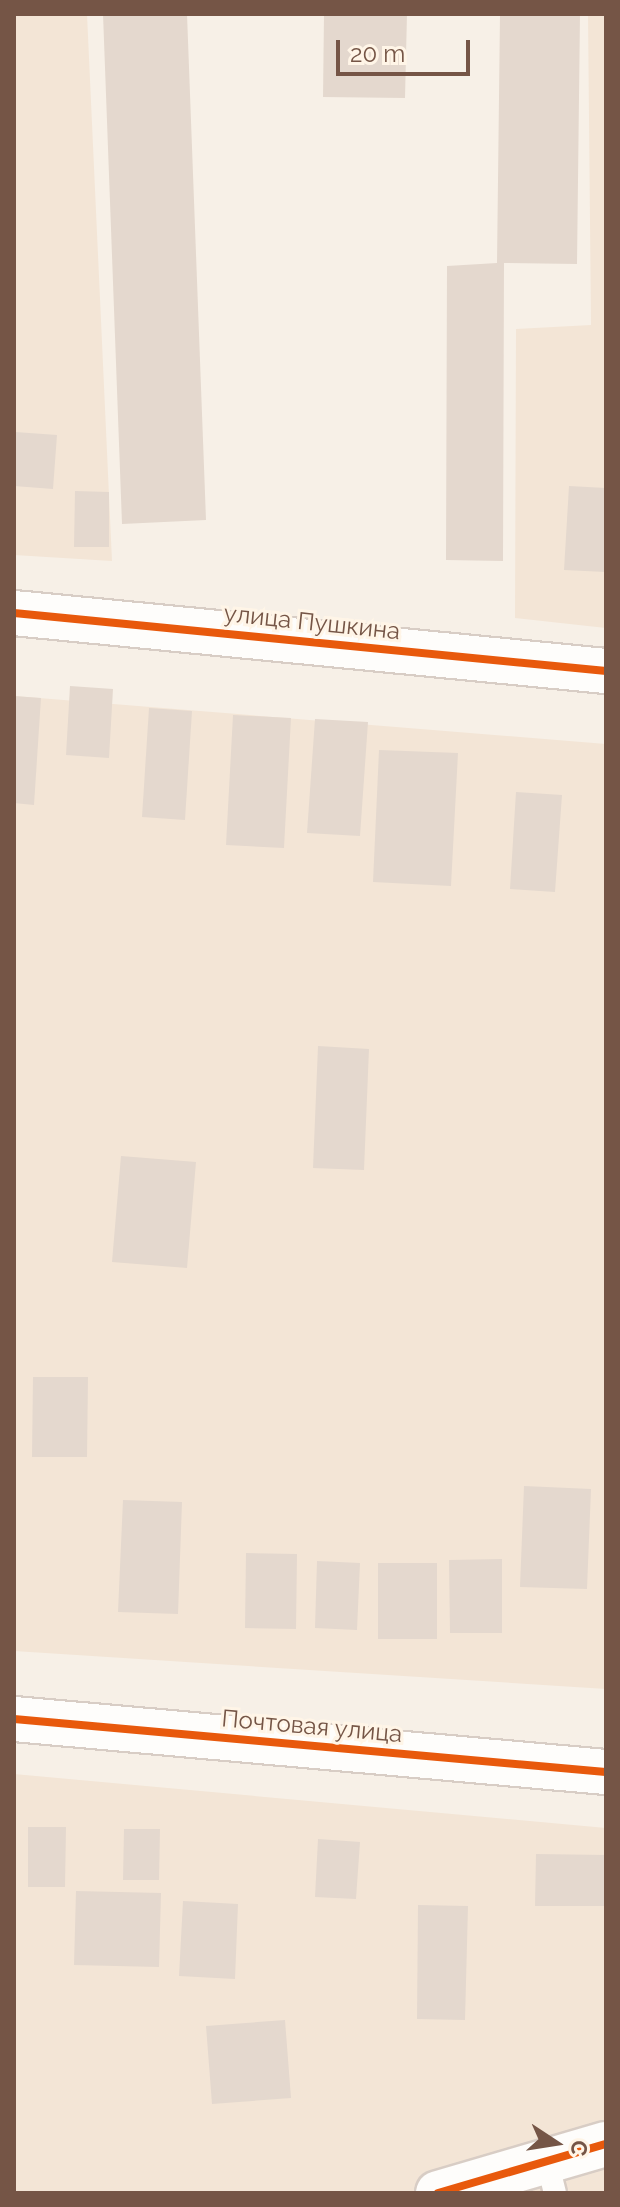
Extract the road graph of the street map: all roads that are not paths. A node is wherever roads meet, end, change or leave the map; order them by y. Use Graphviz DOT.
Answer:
graph roads {
  1 [pos="14,613"];
  2 [pos="606,671"];
  3 [pos="14,1719"];
  4 [pos="606,1772"];
  5 [pos="606,2144"];
  6 [pos="551,2177"];
  7 [pos="438,2193"];
  1 -- 2 [label="street, улица Пушкина"];
  3 -- 4 [label="street, Почтовая улица"];
  5 -- 6 [label="street"];
  6 -- 7 [label="street"];
}
